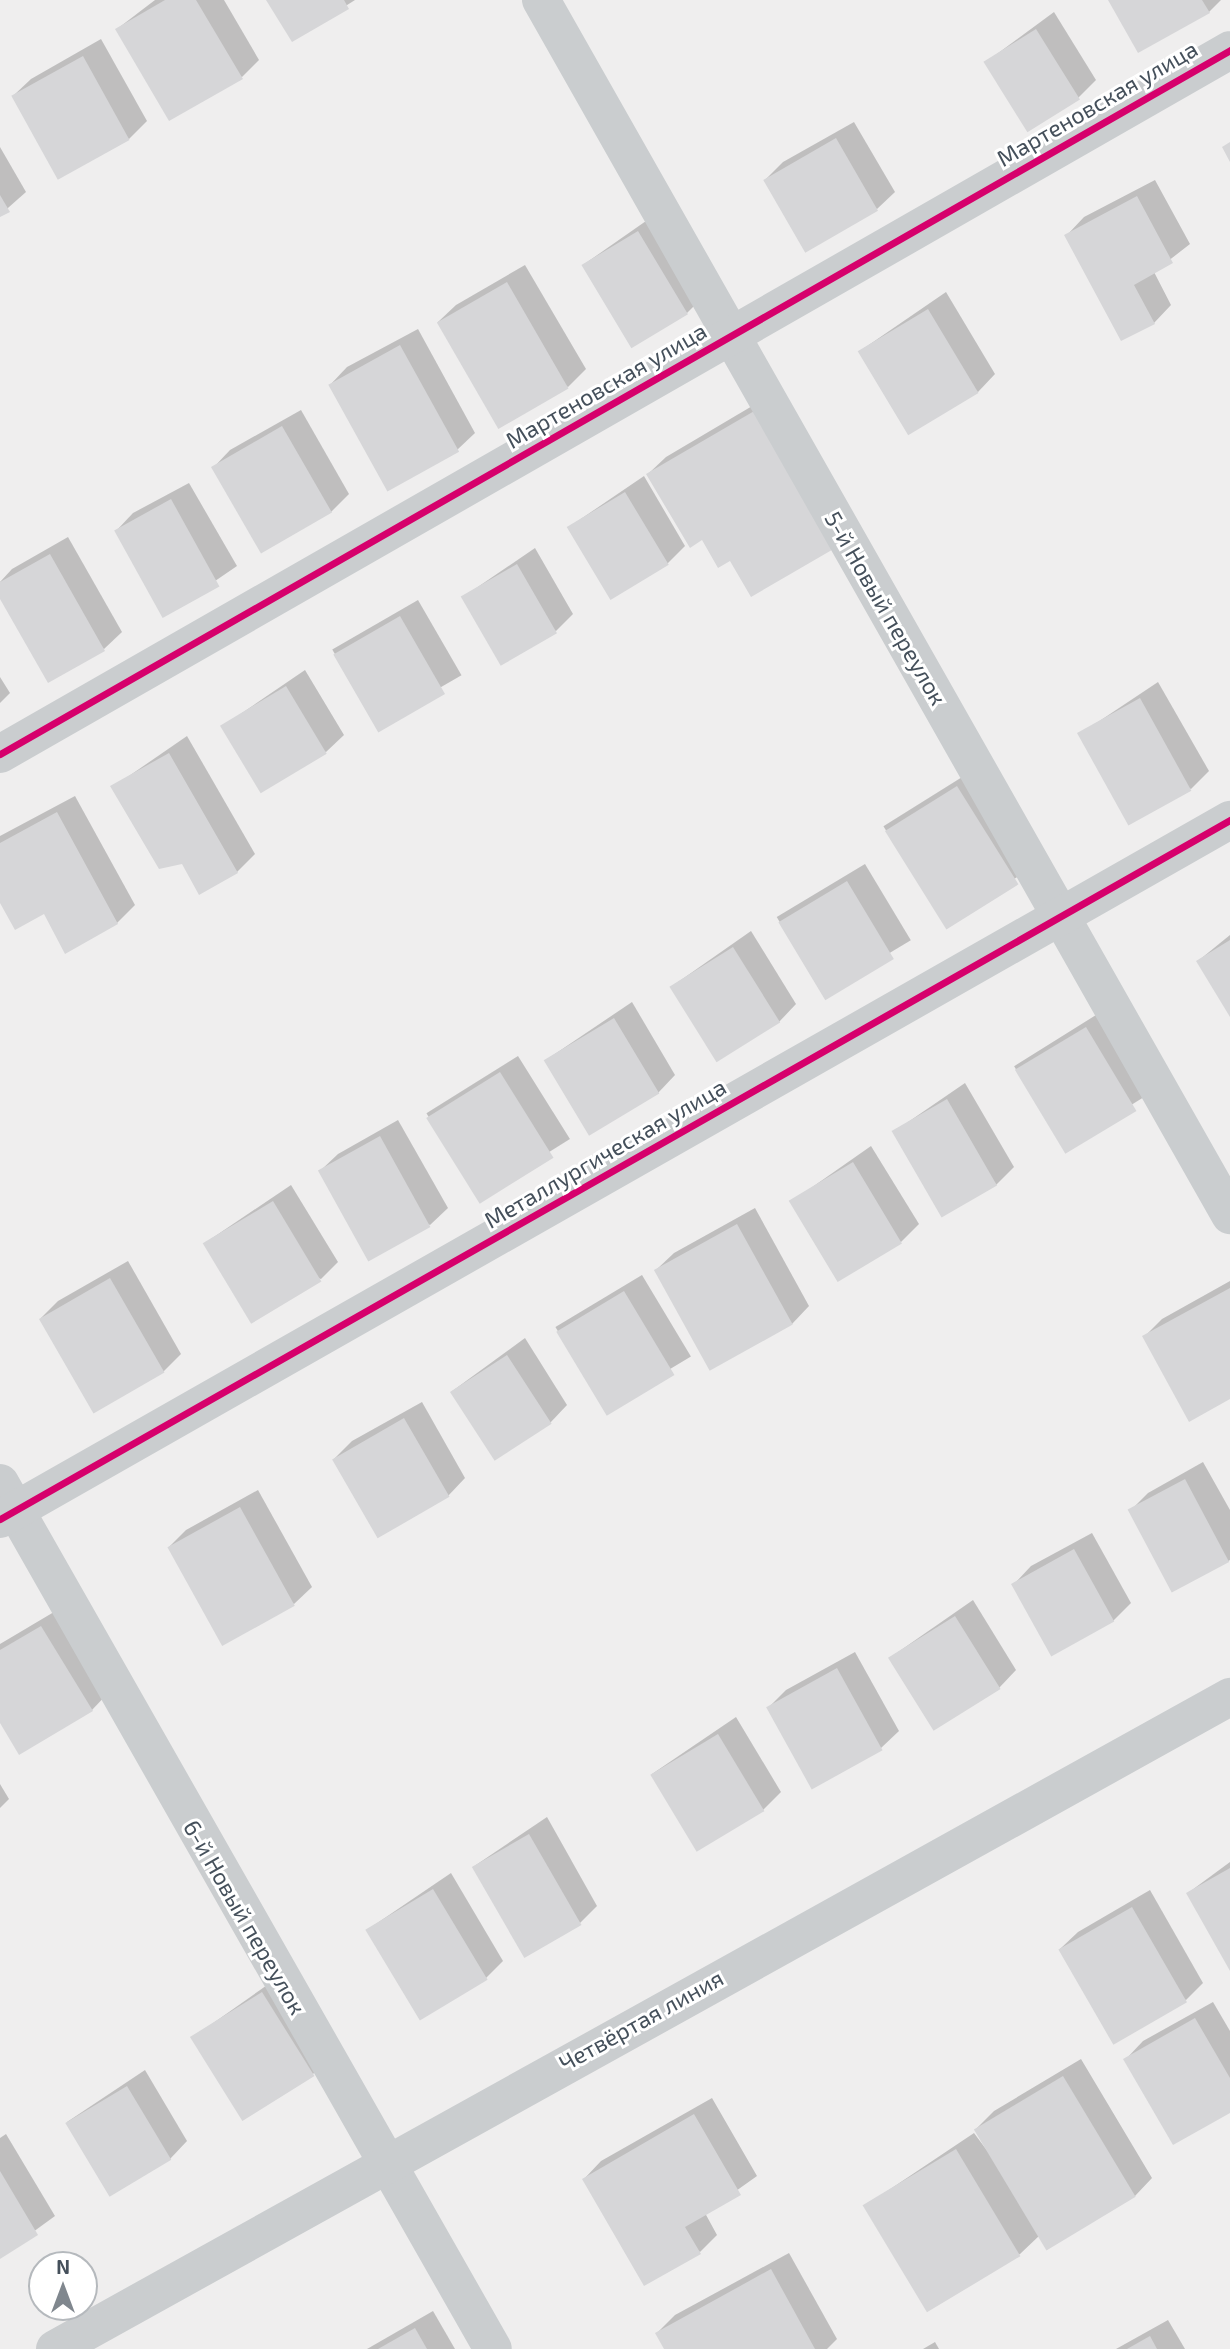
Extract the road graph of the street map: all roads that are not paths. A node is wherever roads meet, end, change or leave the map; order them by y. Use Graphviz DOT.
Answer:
graph roads {
  1 [pos="541,0"];
  2 [pos="1230,50"];
  3 [pos="731,335"];
  4 [pos="0,754"];
  5 [pos="1230,820"];
  6 [pos="1060,916"];
  7 [pos="1230,1215"];
  8 [pos="5,1504"];
  9 [pos="1230,1697"];
  10 [pos="384,2161"];
  11 [pos="55,2349"];
  12 [pos="493,2349"];
  1 -- 3 [label="street, 5-й Новый переулок"];
  2 -- 3 [label="street, Мартеновская улица"];
  3 -- 4 [label="street, Мартеновская улица"];
  3 -- 6 [label="street, 5-й Новый переулок"];
  5 -- 6 [label="street, Металлургическая улица"];
  6 -- 7 [label="street, 5-й Новый переулок"];
  6 -- 8 [label="street, Металлургическая улица"];
  8 -- 10 [label="street, 6-й Новый переулок"];
  9 -- 10 [label="street, Четвёртая линия"];
  10 -- 11 [label="street, Четвёртая линия"];
  10 -- 12 [label="street, 6-й Новый переулок"];
}
